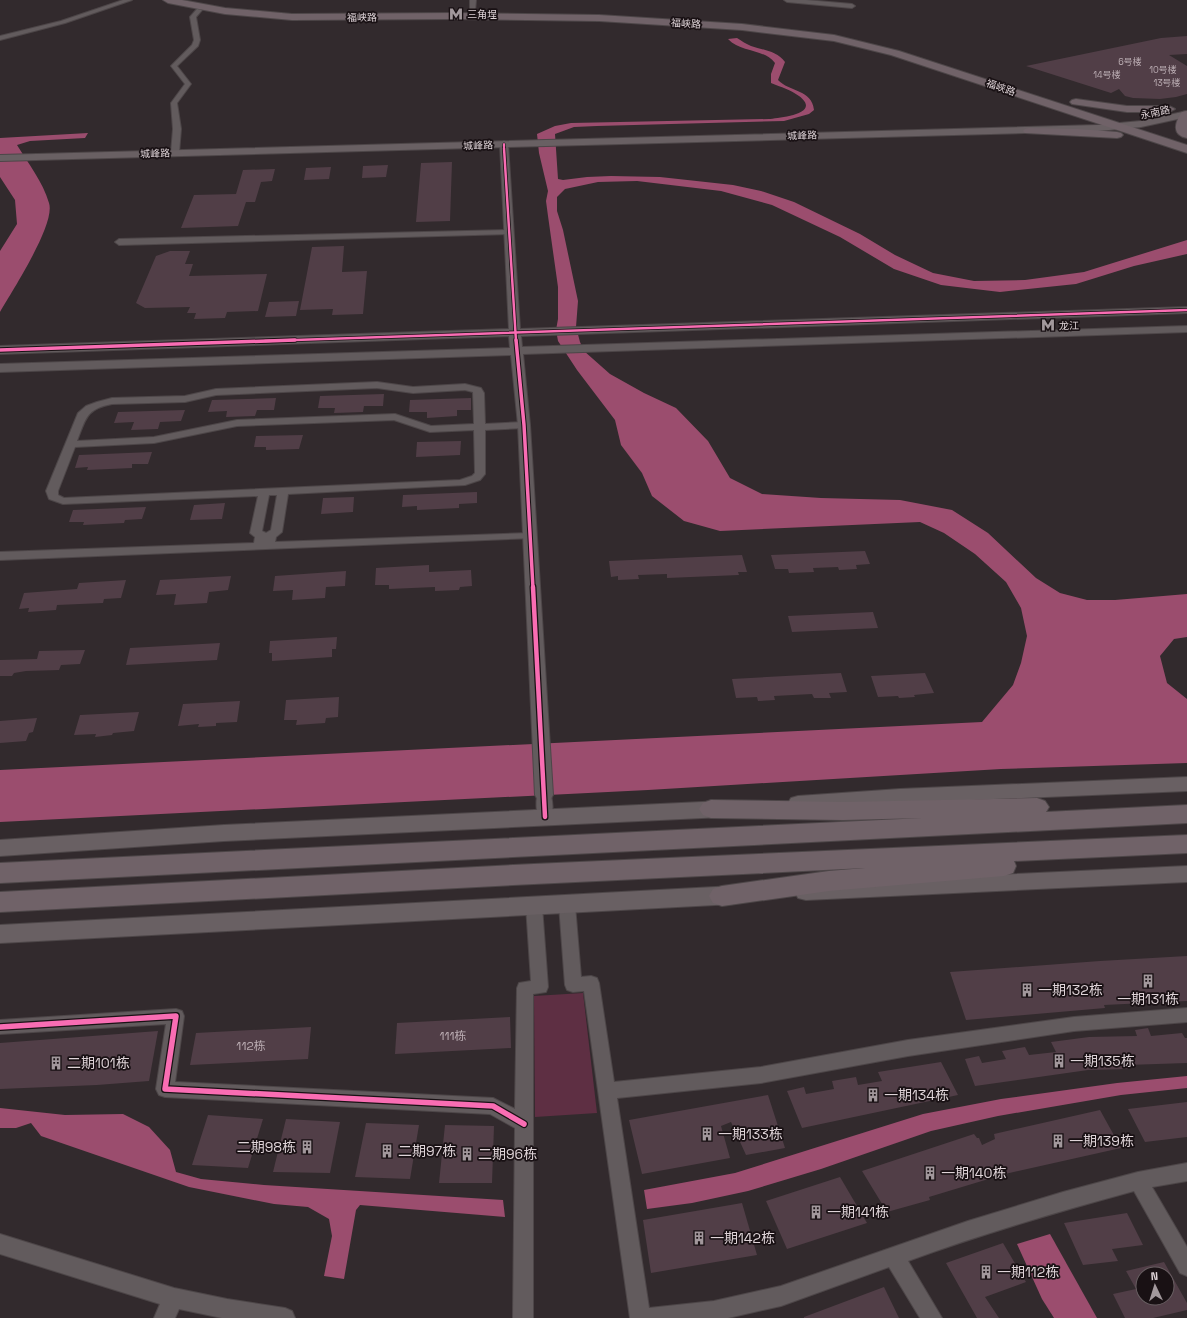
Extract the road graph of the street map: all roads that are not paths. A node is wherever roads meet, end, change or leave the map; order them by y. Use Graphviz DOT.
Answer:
graph roads {
  1 [pos="129,0"];
  2 [pos="168,0"];
  3 [pos="200,0"];
  4 [pos="473,0"];
  5 [pos="787,0"];
  6 [pos="852,6"];
  7 [pos="199,10"];
  8 [pos="473,11"];
  9 [pos="0,38"];
  10 [pos="1035,95"];
  11 [pos="1056,97"];
  12 [pos="1169,109"];
  13 [pos="1187,111"];
  14 [pos="1053,122"];
  15 [pos="1103,122"];
  16 [pos="1121,122"];
  17 [pos="1141,124"];
  18 [pos="1027,128"];
  19 [pos="1187,135"];
  20 [pos="504,144"];
  21 [pos="1186,145"];
  22 [pos="175,153"];
  23 [pos="0,158"];
  24 [pos="508,232"];
  25 [pos="118,242"];
  26 [pos="1187,310"];
  27 [pos="1187,329"];
  28 [pos="515,333"];
  29 [pos="2,350"];
  30 [pos="517,351"];
  31 [pos="0,368"];
  32 [pos="524,425"];
  33 [pos="480,426"];
  34 [pos="71,444"];
  35 [pos="283,490"];
  36 [pos="264,491"];
  37 [pos="530,536"];
  38 [pos="264,546"];
  39 [pos="0,556"];
  40 [pos="1187,784"];
  41 [pos="544,795"];
  42 [pos="711,809"];
  43 [pos="1180,814"];
  44 [pos="545,817"];
  45 [pos="1187,844"];
  46 [pos="0,848"];
  47 [pos="1187,848"];
  48 [pos="0,873"];
  49 [pos="1187,874"];
  50 [pos="722,896"];
  51 [pos="0,902"];
  52 [pos="567,905"];
  53 [pos="534,906"];
  54 [pos="0,934"];
  55 [pos="1187,1016"];
  56 [pos="0,1027"];
  57 [pos="607,1091"];
  58 [pos="524,1124"];
  59 [pos="1187,1172"];
  60 [pos="1138,1181"];
  61 [pos="0,1244"];
  62 [pos="894,1257"];
  63 [pos="1187,1266"];
  64 [pos="174,1298"];
  65 [pos="164,1318"];
  66 [pos="285,1318"];
  67 [pos="523,1318"];
  68 [pos="640,1318"];
  69 [pos="646,1318"];
  70 [pos="932,1318"];
  1 -- 9 [label="street"];
  2 -- 10 [label="highway, 福峡路"];
  3 -- 8 [label="highway, 福峡路"];
  4 -- 8 [label="street"];
  5 -- 6 [label="street"];
  7 -- 22 [label="street"];
  8 -- 10 [label="highway, 福峡路"];
  10 -- 11 [label="highway, 福峡路"];
  10 -- 14 [label="highway"];
  10 -- 15 [label="highway, 福峡路"];
  11 -- 12 [label="highway"];
  11 -- 16 [label="highway, 福峡路"];
  12 -- 13 [label="main road, 永南路"];
  12 -- 16 [label="main road, 永南路"];
  13 -- 17 [label="main road"];
  13 -- 19 [label="highway"];
  14 -- 15 [label="main road"];
  14 -- 16 [label="main road"];
  14 -- 18 [label="highway"];
  15 -- 16 [label="highway, 福峡路"];
  16 -- 17 [label="highway, 福峡路"];
  16 -- 21 [label="highway, 福峡路"];
  17 -- 21 [label="highway, 福峡路"];
  18 -- 20 [label="main road, 城峰路"];
  18 -- 21 [label="highway"];
  20 -- 22 [label="main road, 城峰路"];
  20 -- 24 [label="street"];
  22 -- 23 [label="main road, 城峰路"];
  24 -- 25 [label="street"];
  24 -- 28 [label="street"];
  26 -- 28 [label="street"];
  27 -- 30 [label="street"];
  28 -- 29 [label="street"];
  28 -- 30 [label="street"];
  30 -- 31 [label="street"];
  30 -- 32 [label="street"];
  32 -- 33 [label="street"];
  32 -- 37 [label="street"];
  33 -- 34 [label="street"];
  33 -- 34 [label="street"];
  33 -- 35 [label="street"];
  34 -- 36 [label="street"];
  35 -- 36 [label="street"];
  35 -- 38 [label="street"];
  36 -- 38 [label="street"];
  37 -- 38 [label="street"];
  37 -- 41 [label="street"];
  38 -- 39 [label="street"];
  40 -- 42 [label="main road"];
  41 -- 44 [label="street"];
  42 -- 43 [label="highway"];
  42 -- 44 [label="main road"];
  43 -- 48 [label="highway"];
  44 -- 46 [label="main road"];
  45 -- 51 [label="highway"];
  47 -- 50 [label="highway"];
  49 -- 50 [label="main road"];
  50 -- 52 [label="main road"];
  52 -- 53 [label="main road"];
  52 -- 57 [label="street"];
  53 -- 54 [label="main road"];
  53 -- 58 [label="street"];
  55 -- 57 [label="street"];
  56 -- 58 [label="street"];
  57 -- 68 [label="street"];
  58 -- 67 [label="street"];
  59 -- 60 [label="street"];
  60 -- 62 [label="street"];
  60 -- 63 [label="street"];
  61 -- 64 [label="street"];
  62 -- 69 [label="street"];
  62 -- 70 [label="street"];
  64 -- 65 [label="street"];
  64 -- 66 [label="street"];
}
